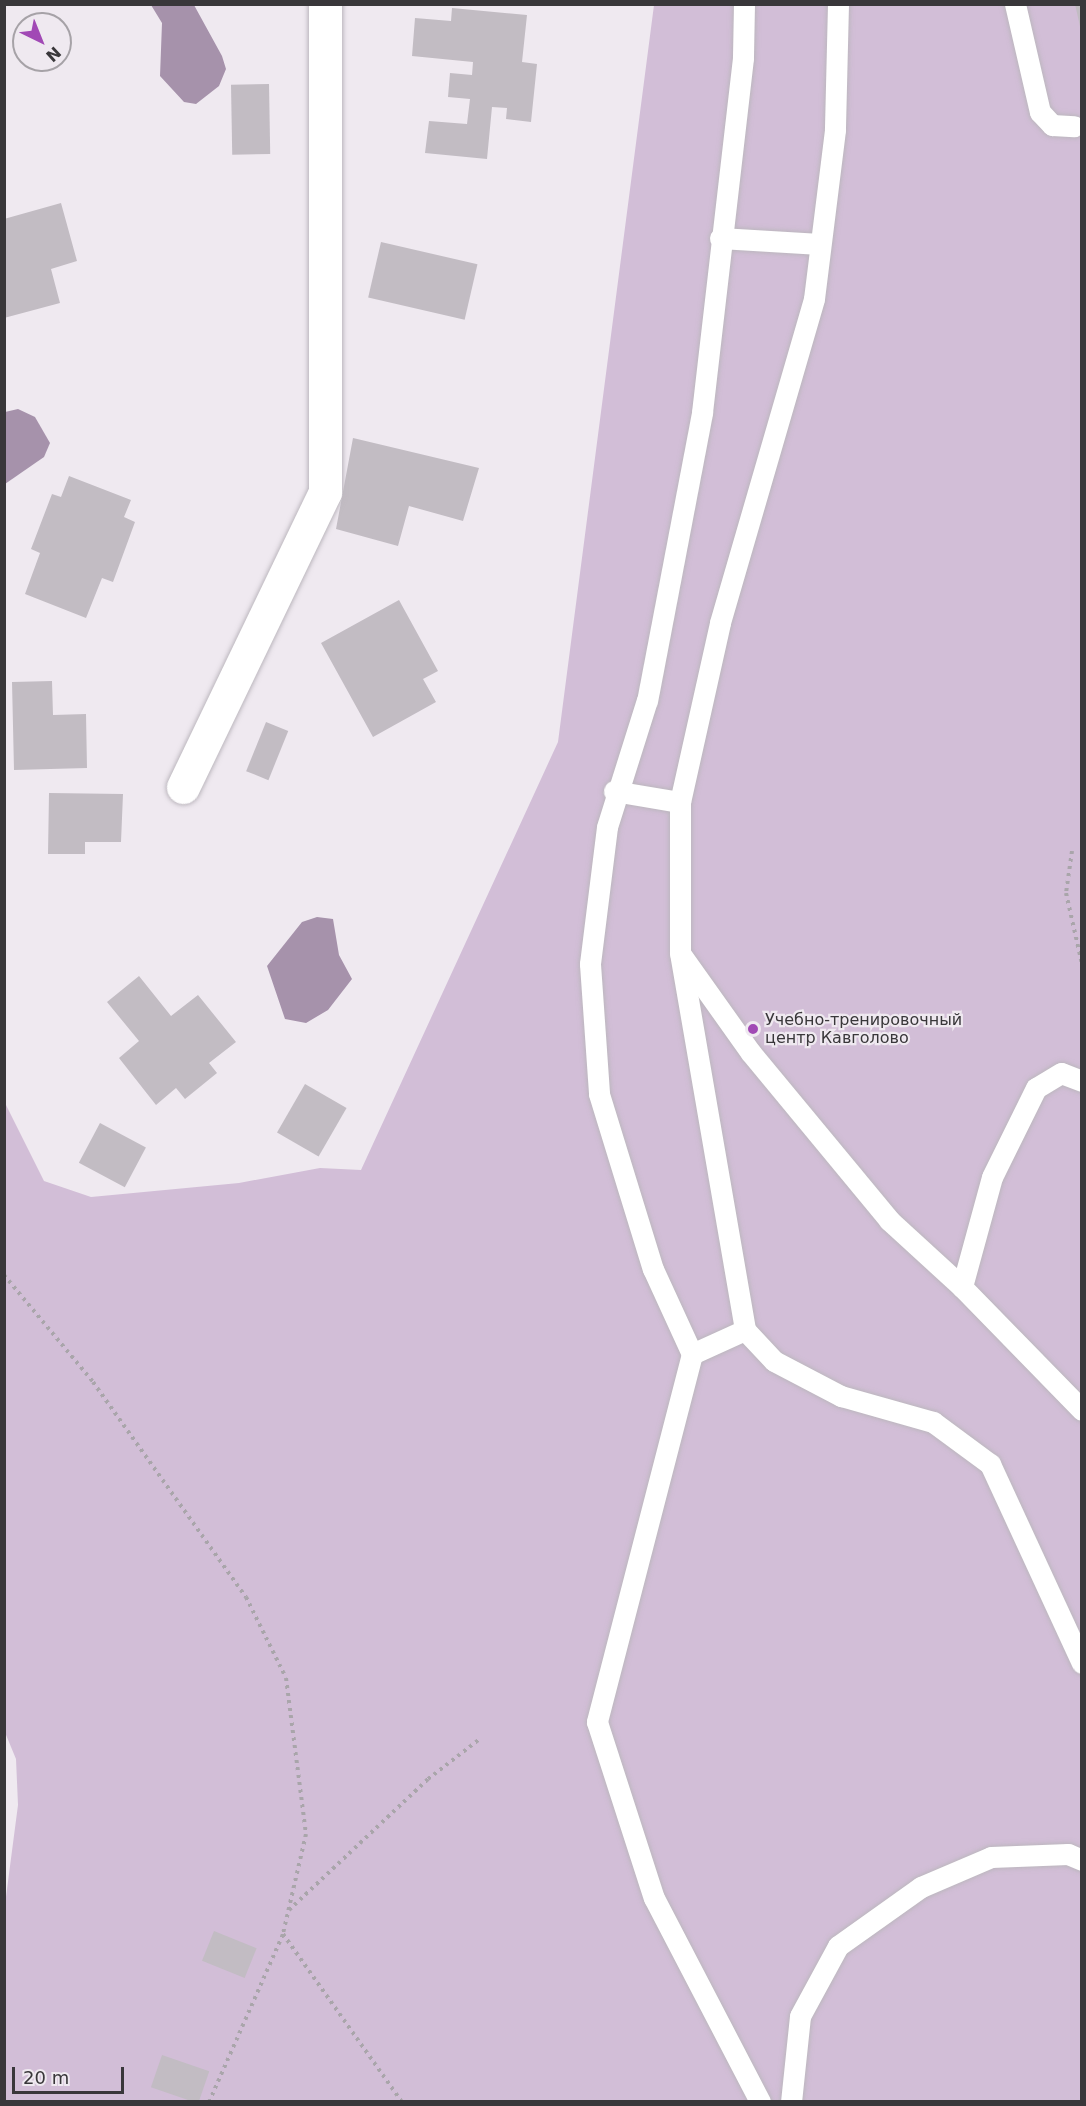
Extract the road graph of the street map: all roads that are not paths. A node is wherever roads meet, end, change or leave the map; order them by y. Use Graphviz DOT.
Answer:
graph roads {
  1 [pos="325,4"];
  2 [pos="744,4"];
  3 [pos="837,4"];
  4 [pos="1015,4"];
  5 [pos="1074,126"];
  6 [pos="720,237"];
  7 [pos="820,244"];
  8 [pos="183,787"];
  9 [pos="614,791"];
  10 [pos="680,802"];
  11 [pos="680,953"];
  12 [pos="1082,1081"];
  13 [pos="962,1287"];
  14 [pos="745,1330"];
  15 [pos="692,1354"];
  16 [pos="1082,1410"];
  17 [pos="1082,1663"];
  18 [pos="1082,1860"];
  19 [pos="760,2102"];
  20 [pos="791,2102"];
  1 -- 8 [label="street"];
  2 -- 6 [label="lane"];
  3 -- 7 [label="lane"];
  4 -- 5 [label="lane"];
  6 -- 7 [label="lane"];
  6 -- 9 [label="lane"];
  7 -- 10 [label="lane"];
  9 -- 10 [label="lane"];
  9 -- 15 [label="lane"];
  10 -- 11 [label="lane"];
  11 -- 13 [label="lane"];
  11 -- 14 [label="lane"];
  12 -- 13 [label="lane"];
  13 -- 16 [label="lane"];
  14 -- 15 [label="lane"];
  14 -- 17 [label="lane"];
  15 -- 19 [label="lane"];
  18 -- 20 [label="lane"];
}
